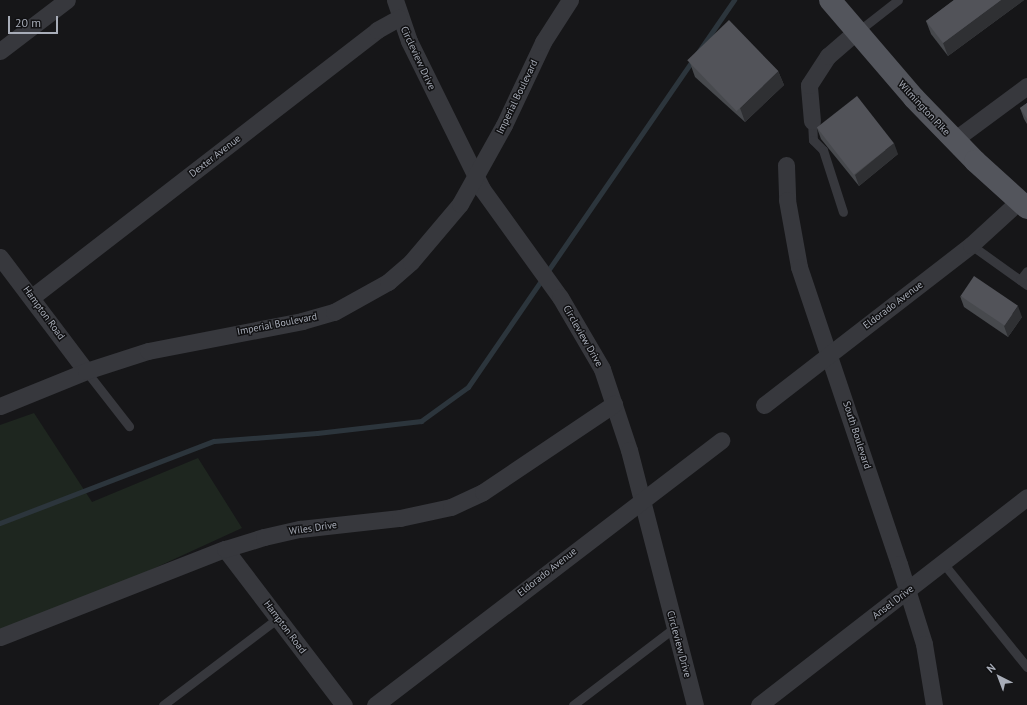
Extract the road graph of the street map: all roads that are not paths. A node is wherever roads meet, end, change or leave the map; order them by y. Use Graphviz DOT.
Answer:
graph roads {
  1 [pos="67,0"];
  2 [pos="395,0"];
  3 [pos="570,0"];
  4 [pos="830,0"];
  5 [pos="898,0"];
  6 [pos="399,18"];
  7 [pos="856,32"];
  8 [pos="0,51"];
  9 [pos="1027,86"];
  10 [pos="812,121"];
  11 [pos="954,140"];
  12 [pos="786,165"];
  13 [pos="476,175"];
  14 [pos="1023,205"];
  15 [pos="843,212"];
  16 [pos="971,245"];
  17 [pos="0,257"];
  18 [pos="1027,271"];
  19 [pos="1023,282"];
  20 [pos="32,297"];
  21 [pos="829,353"];
  22 [pos="86,371"];
  23 [pos="614,404"];
  24 [pos="764,405"];
  25 [pos="0,406"];
  26 [pos="129,426"];
  27 [pos="720,440"];
  28 [pos="1027,497"];
  29 [pos="641,500"];
  30 [pos="225,549"];
  31 [pos="943,563"];
  32 [pos="907,591"];
  33 [pos="278,618"];
  34 [pos="674,628"];
  35 [pos="0,637"];
  36 [pos="1027,668"];
  37 [pos="163,705"];
  38 [pos="344,705"];
  39 [pos="375,705"];
  40 [pos="573,705"];
  41 [pos="695,705"];
  42 [pos="758,705"];
  43 [pos="934,705"];
  1 -- 8 [label="street"];
  2 -- 6 [label="street, Circleview Drive"];
  3 -- 13 [label="street, Imperial Boulevard"];
  4 -- 7 [label="main road, Wilmington Pike"];
  5 -- 7 [label="lane"];
  6 -- 13 [label="street, Circleview Drive"];
  6 -- 20 [label="street, Dexter Avenue"];
  7 -- 10 [label="street"];
  7 -- 11 [label="main road, Wilmington Pike"];
  9 -- 11 [label="street"];
  10 -- 15 [label="lane"];
  11 -- 14 [label="main road, Wilmington Pike"];
  12 -- 21 [label="street, South Boulevard"];
  13 -- 22 [label="street, Imperial Boulevard"];
  13 -- 23 [label="street, Circleview Drive"];
  14 -- 16 [label="street, Eldorado Avenue"];
  16 -- 19 [label="lane"];
  16 -- 21 [label="street, Eldorado Avenue"];
  17 -- 20 [label="street, Hampton Road"];
  18 -- 19 [label="lane"];
  20 -- 22 [label="street, Hampton Road"];
  21 -- 24 [label="street, Eldorado Avenue"];
  21 -- 32 [label="street, South Boulevard"];
  22 -- 25 [label="street, Imperial Boulevard"];
  22 -- 26 [label="lane"];
  23 -- 29 [label="street, Circleview Drive"];
  23 -- 30 [label="street, Wiles Drive"];
  27 -- 29 [label="street, Eldorado Avenue"];
  28 -- 31 [label="street, Ansel Drive"];
  29 -- 34 [label="street, Circleview Drive"];
  29 -- 39 [label="street, Eldorado Avenue"];
  30 -- 33 [label="street, Hampton Road"];
  30 -- 35 [label="street, Wiles Drive"];
  31 -- 32 [label="street, Ansel Drive"];
  31 -- 36 [label="lane"];
  32 -- 42 [label="street, Ansel Drive"];
  32 -- 43 [label="street, South Boulevard"];
  33 -- 37 [label="lane"];
  33 -- 38 [label="street, Hampton Road"];
  34 -- 40 [label="lane"];
  34 -- 41 [label="street, Circleview Drive"];
}
